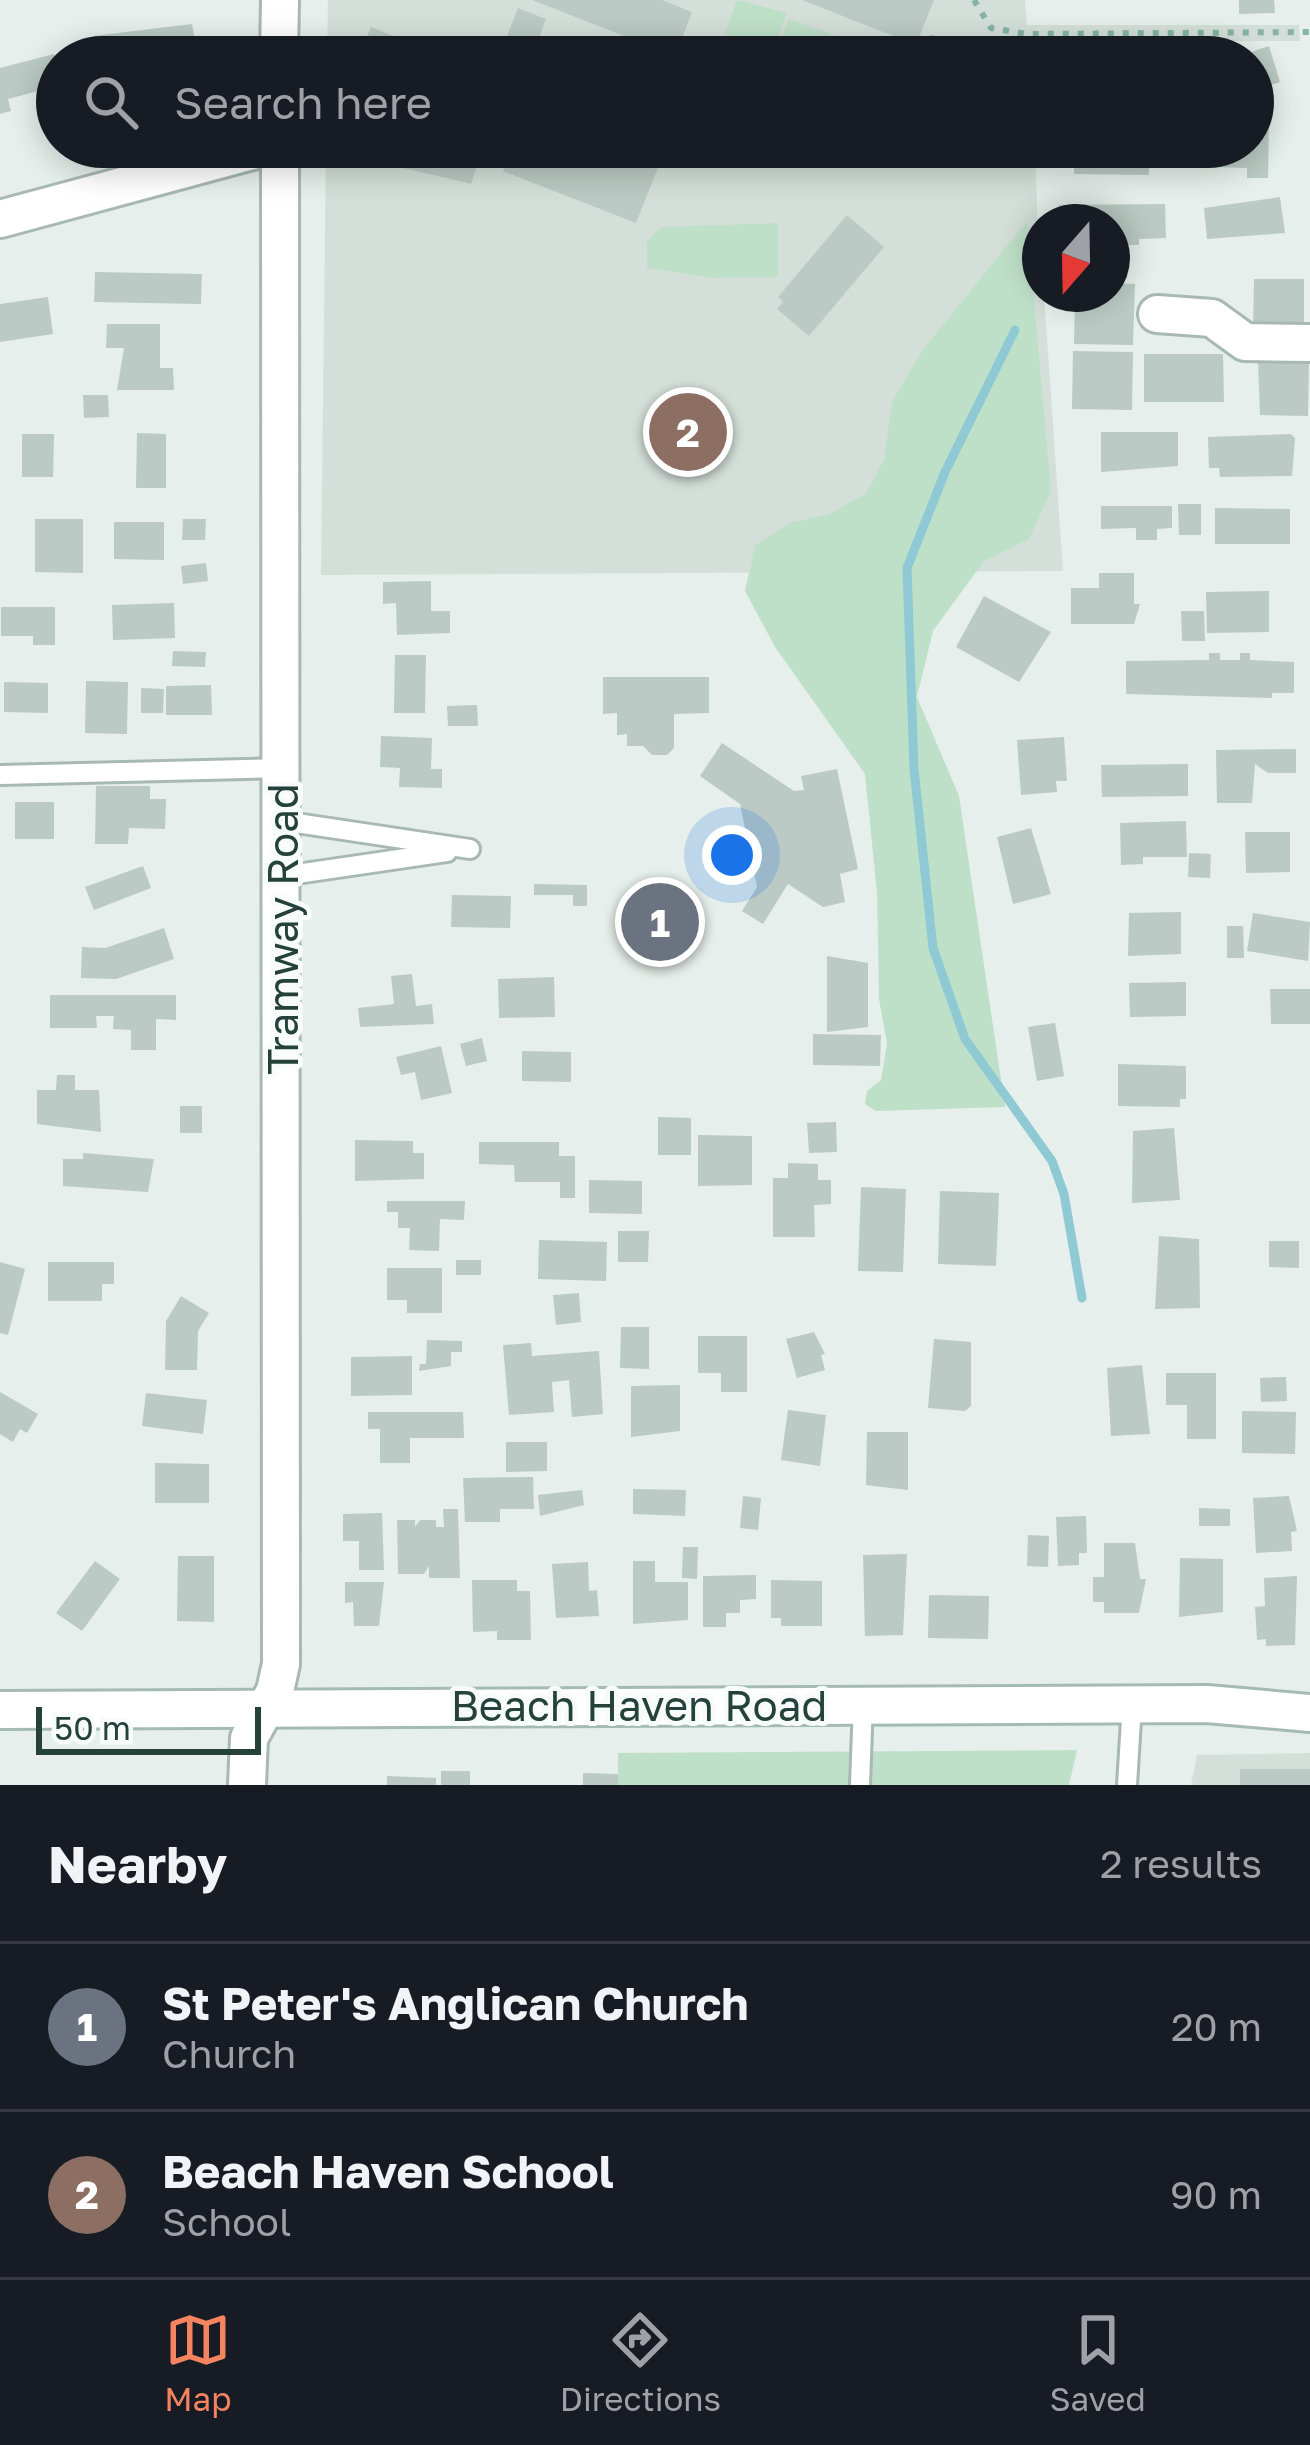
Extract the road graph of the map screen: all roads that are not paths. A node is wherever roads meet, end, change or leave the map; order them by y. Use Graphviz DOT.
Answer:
graph roads {
  1 [pos="280,0"];
  2 [pos="280,36"];
  3 [pos="190,168"];
  4 [pos="280,168"];
  5 [pos="0,219"];
  6 [pos="1157,314"];
  7 [pos="1310,343"];
  8 [pos="282,768"];
  9 [pos="0,775"];
  10 [pos="283,821"];
  11 [pos="283,876"];
  12 [pos="862,1703"];
  13 [pos="1132,1704"];
  14 [pos="1299,1706"];
  15 [pos="265,1708"];
  16 [pos="0,1710"];
  17 [pos="247,1785"];
  18 [pos="860,1785"];
  19 [pos="1127,1785"];
  1 -- 2 [label="street"];
  3 -- 5 [label="street"];
  4 -- 8 [label="street, Tramway Road"];
  6 -- 7 [label="street"];
  8 -- 9 [label="lane"];
  8 -- 10 [label="street, Tramway Road"];
  10 -- 11 [label="street, Tramway Road"];
  10 -- 11 [label="lane"];
  11 -- 15 [label="street, Tramway Road"];
  12 -- 13 [label="street, Beach Haven Road"];
  12 -- 15 [label="street, Beach Haven Road"];
  12 -- 18 [label="lane"];
  13 -- 14 [label="street, Beach Haven Road"];
  13 -- 19 [label="lane"];
  15 -- 16 [label="street, Beach Haven Road"];
  15 -- 17 [label="street, Tramway Road"];
}
